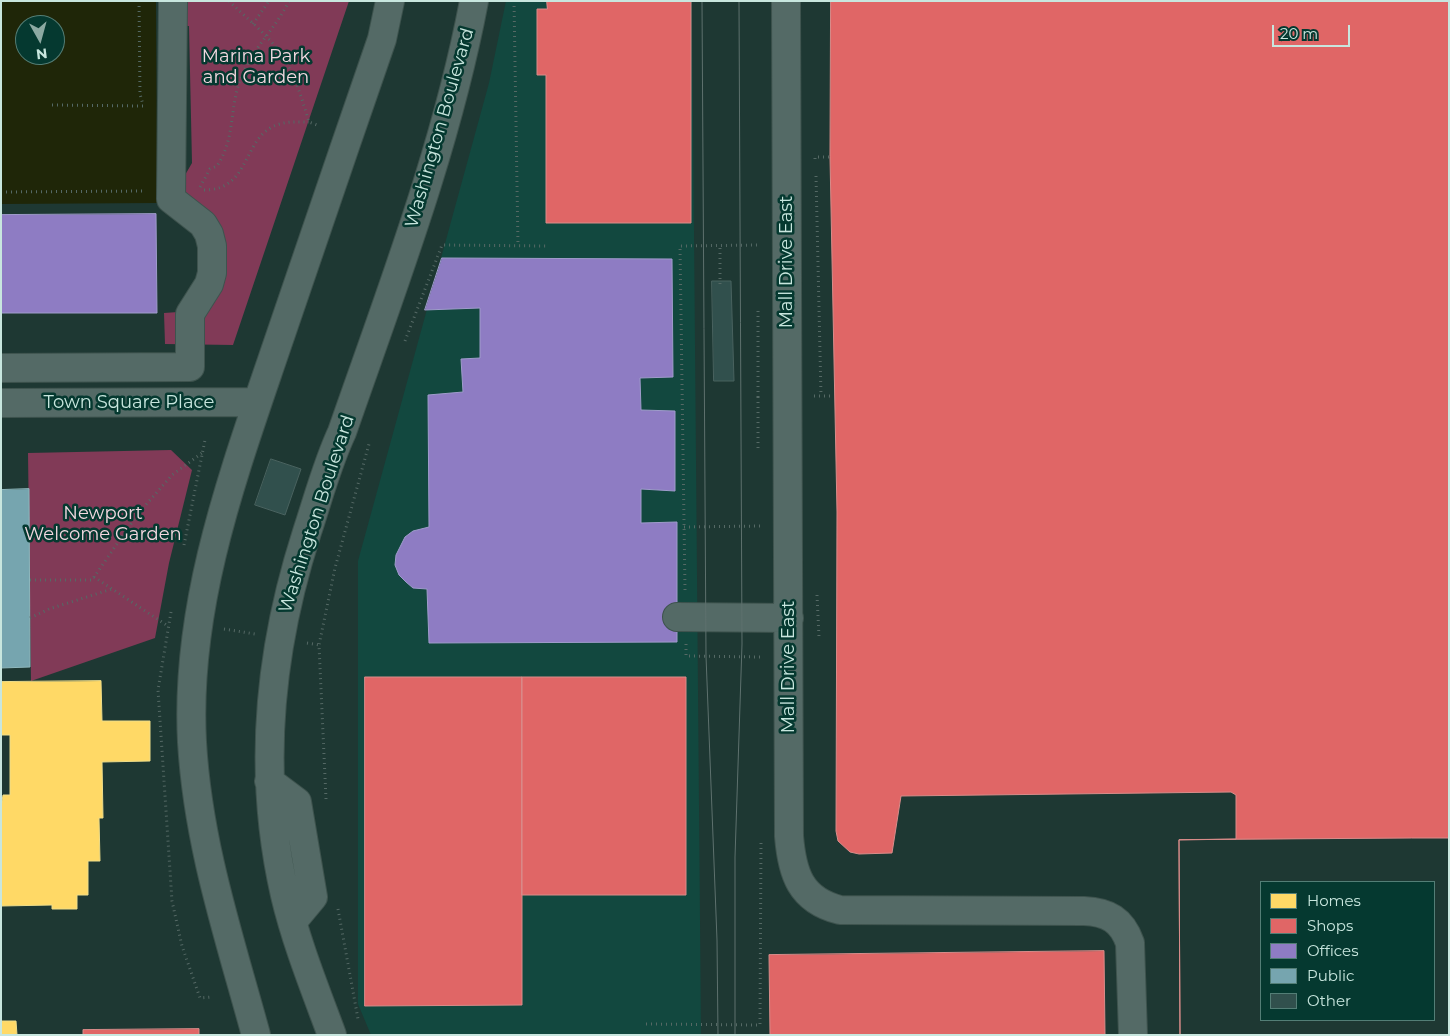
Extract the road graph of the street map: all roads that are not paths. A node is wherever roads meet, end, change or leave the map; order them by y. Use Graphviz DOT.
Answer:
graph roads {
  1 [pos="173,1"];
  2 [pos="390,1"];
  3 [pos="474,1"];
  4 [pos="786,1"];
  5 [pos="1,368"];
  6 [pos="257,402"];
  7 [pos="1,403"];
  8 [pos="681,617"];
  9 [pos="789,618"];
  10 [pos="256,1035"];
  11 [pos="332,1035"];
  12 [pos="1133,1035"];
  1 -- 5 [label="street"];
  2 -- 6 [label="street"];
  3 -- 11 [label="street, Washington Boulevard"];
  4 -- 9 [label="street, Mall Drive East"];
  6 -- 7 [label="street, Town Square Place"];
  6 -- 10 [label="street"];
  8 -- 9 [label="street"];
  9 -- 12 [label="street, Mall Drive East"];
}
